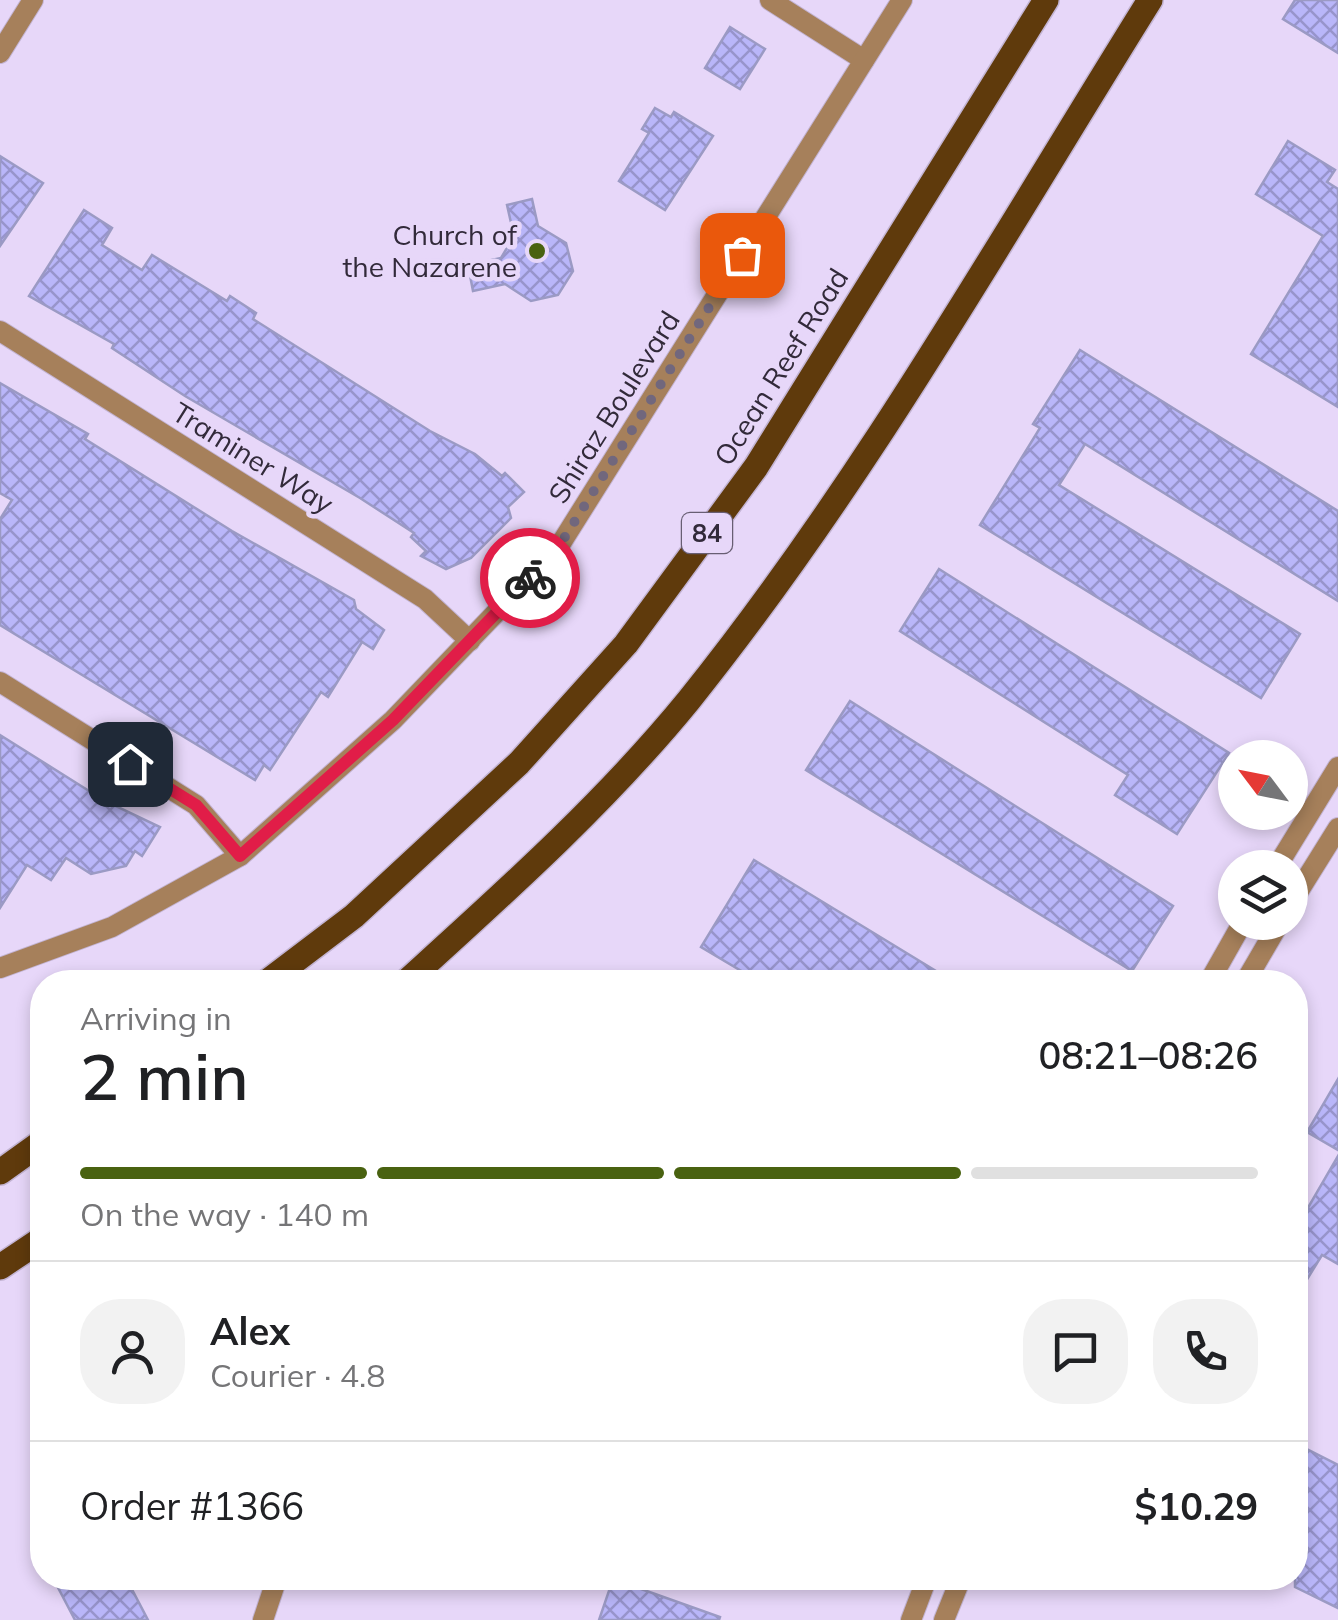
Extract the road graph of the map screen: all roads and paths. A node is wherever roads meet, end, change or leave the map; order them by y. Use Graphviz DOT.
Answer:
graph roads {
  1 [pos="33,0"];
  2 [pos="770,0"];
  3 [pos="902,0"];
  4 [pos="1046,0"];
  5 [pos="1150,0"];
  6 [pos="0,52"];
  7 [pos="864,60"];
  8 [pos="0,330"];
  9 [pos="470,641"];
  10 [pos="0,682"];
  11 [pos="1338,768"];
  12 [pos="1338,828"];
  13 [pos="1287,850"];
  14 [pos="240,856"];
  15 [pos="1308,877"];
  16 [pos="1234,940"];
  17 [pos="1270,940"];
  18 [pos="0,968"];
  19 [pos="283,970"];
  20 [pos="419,970"];
  21 [pos="1216,970"];
  22 [pos="1253,970"];
  23 [pos="30,1151"];
  24 [pos="0,1172"];
  25 [pos="30,1247"];
  26 [pos="0,1268"];
  27 [pos="273,1590"];
  28 [pos="922,1590"];
  29 [pos="956,1590"];
  30 [pos="263,1620"];
  31 [pos="910,1620"];
  32 [pos="944,1620"];
  1 -- 6 [label="street"];
  2 -- 7 [label="street"];
  3 -- 7 [label="street, Shiraz Boulevard"];
  4 -- 19 [label="main road, Ocean Reef Road / 84"];
  5 -- 20 [label="main road"];
  7 -- 9 [label="street, Shiraz Boulevard"];
  8 -- 9 [label="street, Traminer Way"];
  9 -- 14 [label="street, Shiraz Boulevard"];
  10 -- 14 [label="street"];
  11 -- 13 [label="street"];
  12 -- 15 [label="street"];
  14 -- 18 [label="street, Shiraz Boulevard"];
  16 -- 21 [label="street"];
  17 -- 22 [label="street"];
  23 -- 24 [label="main road"];
  25 -- 26 [label="main road"];
  27 -- 30 [label="street"];
  28 -- 31 [label="street"];
  29 -- 32 [label="street"];
}
